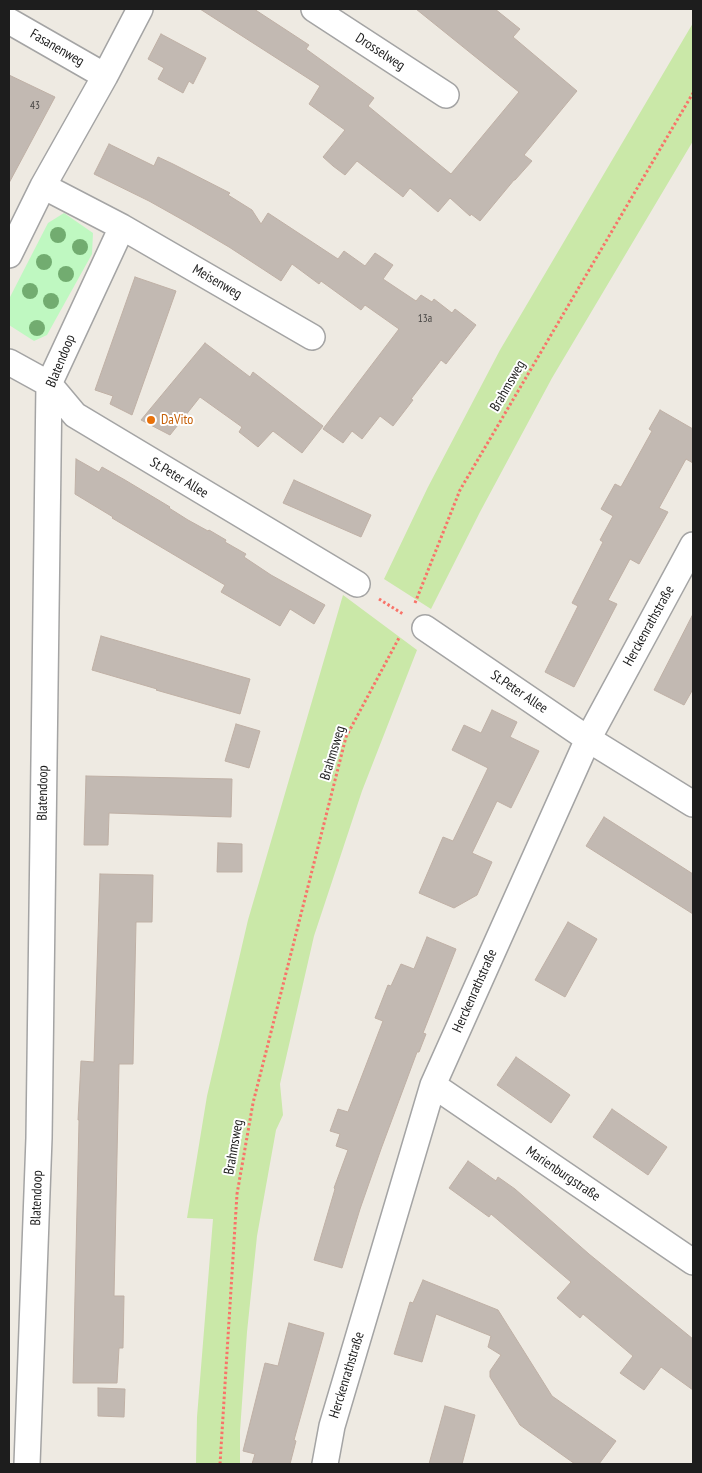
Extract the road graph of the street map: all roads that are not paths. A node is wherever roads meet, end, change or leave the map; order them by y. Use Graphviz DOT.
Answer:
graph roads {
  1 [pos="140,9"];
  2 [pos="314,9"];
  3 [pos="9,20"];
  4 [pos="105,76"];
  5 [pos="446,95"];
  6 [pos="43,186"];
  7 [pos="122,227"];
  8 [pos="9,255"];
  9 [pos="312,337"];
  10 [pos="9,362"];
  11 [pos="49,384"];
  12 [pos="693,545"];
  13 [pos="357,584"];
  14 [pos="417,623"];
  15 [pos="588,739"];
  16 [pos="693,804"];
  17 [pos="433,1085"];
  18 [pos="693,1262"];
  19 [pos="27,1464"];
  20 [pos="325,1464"];
  1 -- 4 [label="street"];
  2 -- 5 [label="street, Drosselweg"];
  3 -- 4 [label="street, Fasanenweg"];
  4 -- 6 [label="street"];
  6 -- 7 [label="street"];
  6 -- 8 [label="street"];
  7 -- 9 [label="street, Meisenweg"];
  7 -- 11 [label="street, Blatendoop"];
  10 -- 11 [label="street, St.Peter Allee"];
  11 -- 13 [label="street, St.Peter Allee"];
  11 -- 19 [label="street, Blatendoop"];
  12 -- 15 [label="street, Herckenrathstraße"];
  14 -- 15 [label="street, St.Peter Allee"];
  15 -- 16 [label="street, St.Peter Allee"];
  15 -- 17 [label="street, Herckenrathstraße"];
  17 -- 18 [label="street, Marienburgstraße"];
  17 -- 20 [label="street, Herckenrathstraße"];
}
